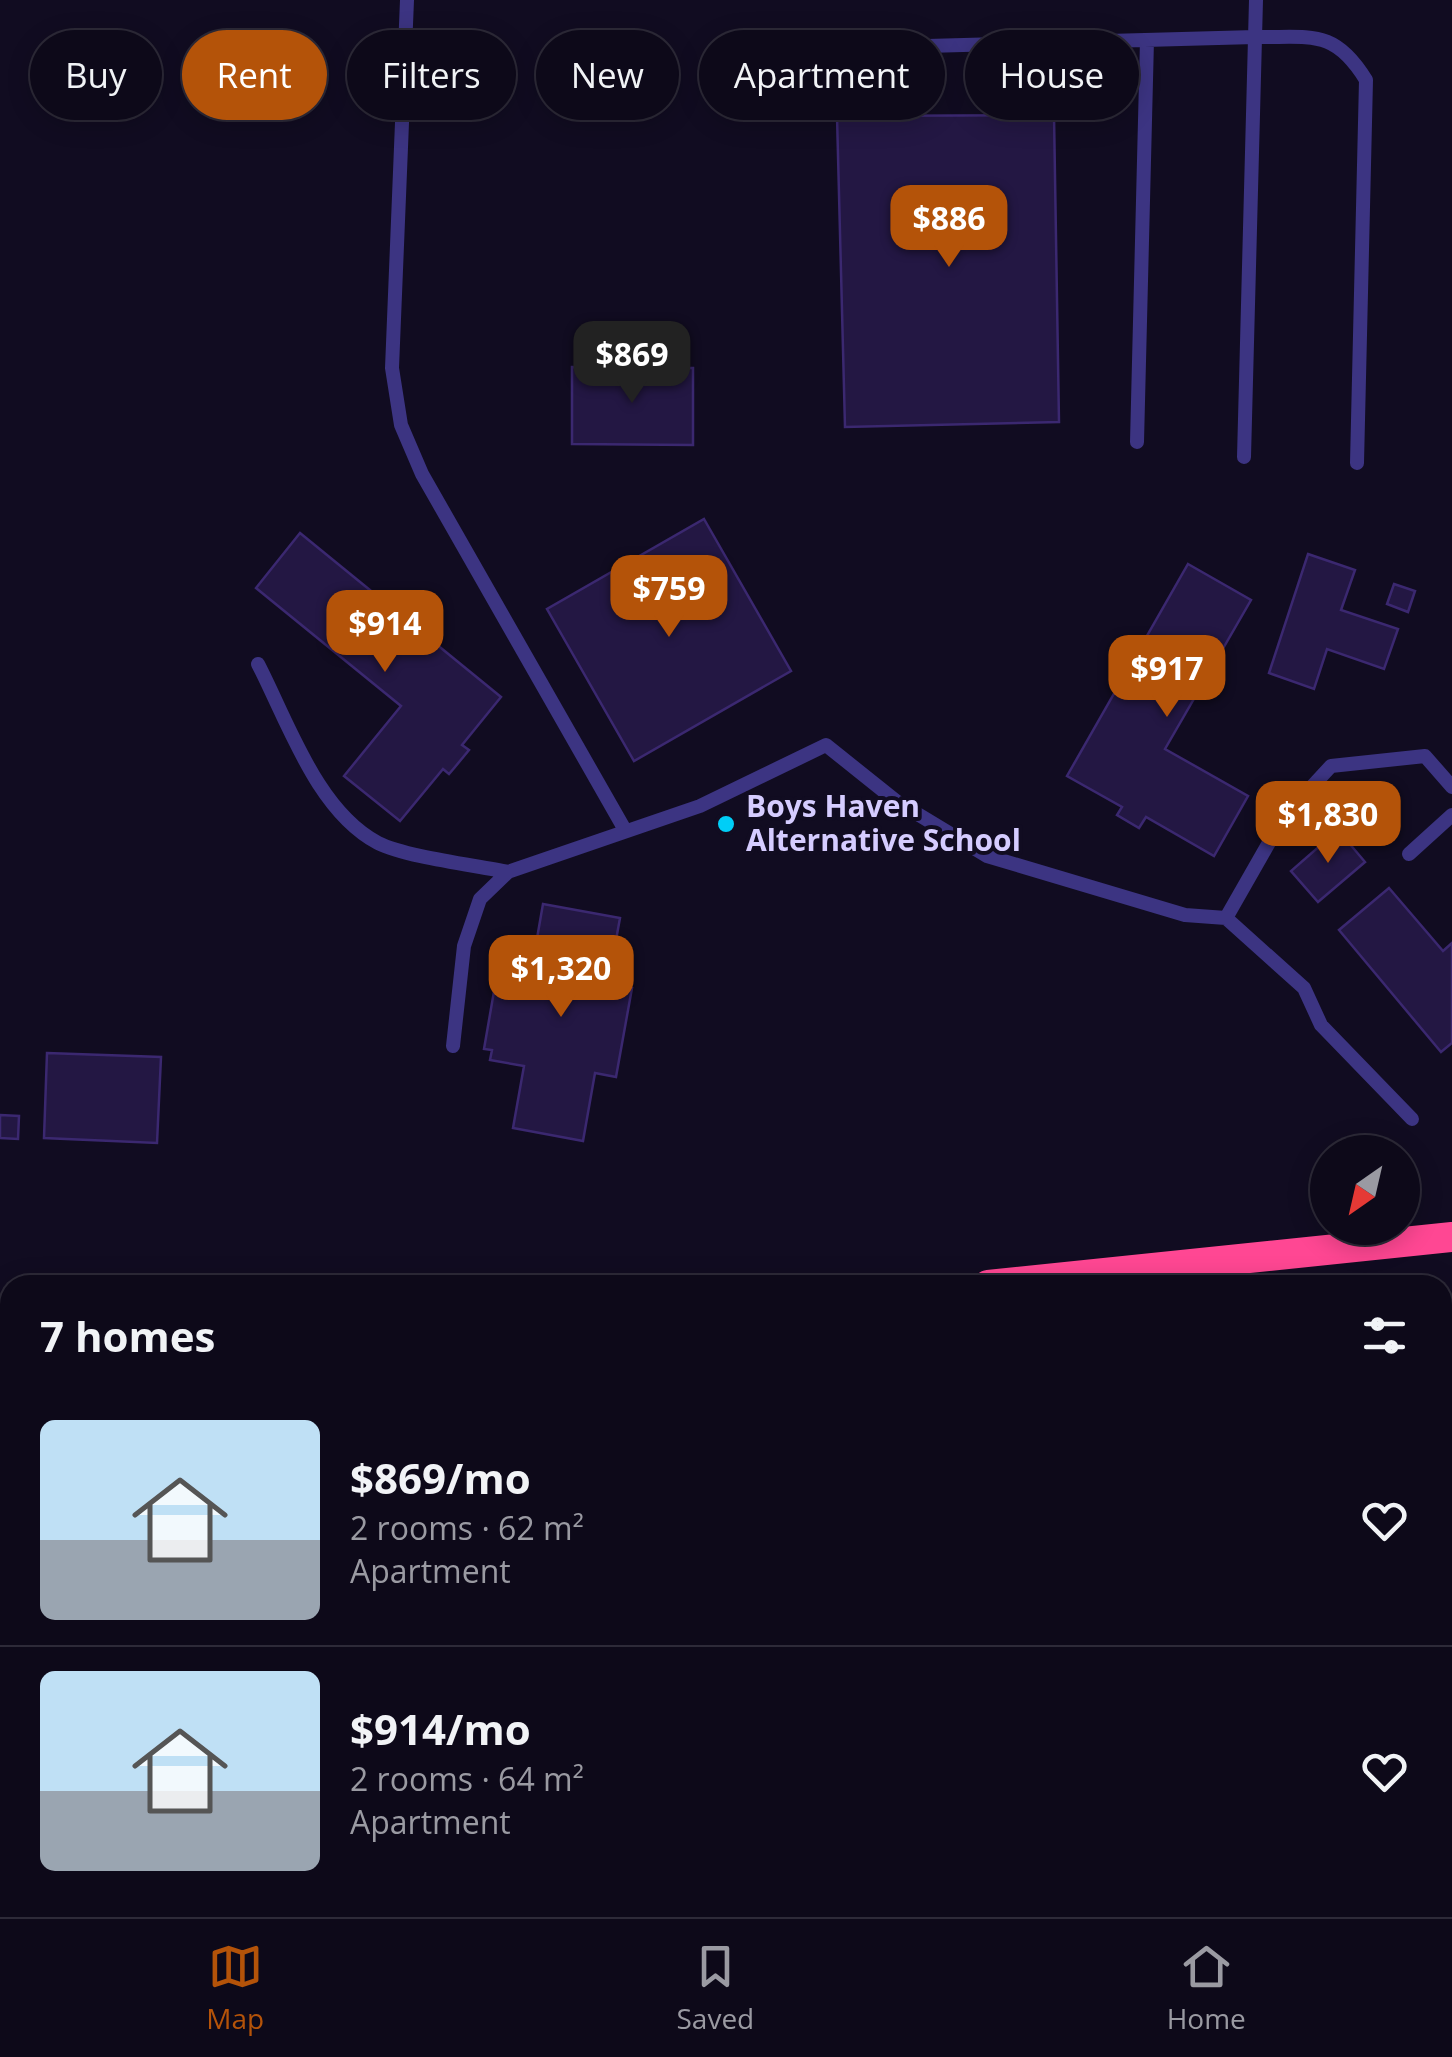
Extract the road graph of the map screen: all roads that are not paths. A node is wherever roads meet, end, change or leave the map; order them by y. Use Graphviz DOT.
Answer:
graph roads {
  1 [pos="407,0"];
  2 [pos="1256,0"];
  3 [pos="1255,37"];
  4 [pos="1147,40"];
  5 [pos="945,46"];
  6 [pos="1137,442"];
  7 [pos="1244,457"];
  8 [pos="1357,463"];
  9 [pos="258,664"];
  10 [pos="1452,787"];
  11 [pos="1452,815"];
  12 [pos="625,830"];
  13 [pos="1409,854"];
  14 [pos="508,872"];
  15 [pos="1226,918"];
  16 [pos="453,1046"];
  17 [pos="1412,1119"];
  18 [pos="1452,1237"];
  19 [pos="1085,1275"];
  1 -- 12 [label="lane"];
  2 -- 3 [label="lane"];
  3 -- 4 [label="lane"];
  3 -- 7 [label="lane"];
  3 -- 8 [label="lane"];
  4 -- 5 [label="lane"];
  4 -- 6 [label="lane"];
  9 -- 14 [label="lane"];
  10 -- 15 [label="lane"];
  11 -- 13 [label="lane"];
  12 -- 14 [label="lane"];
  12 -- 15 [label="lane"];
  14 -- 16 [label="lane"];
  15 -- 17 [label="lane"];
  18 -- 19 [label="highway"];
}
